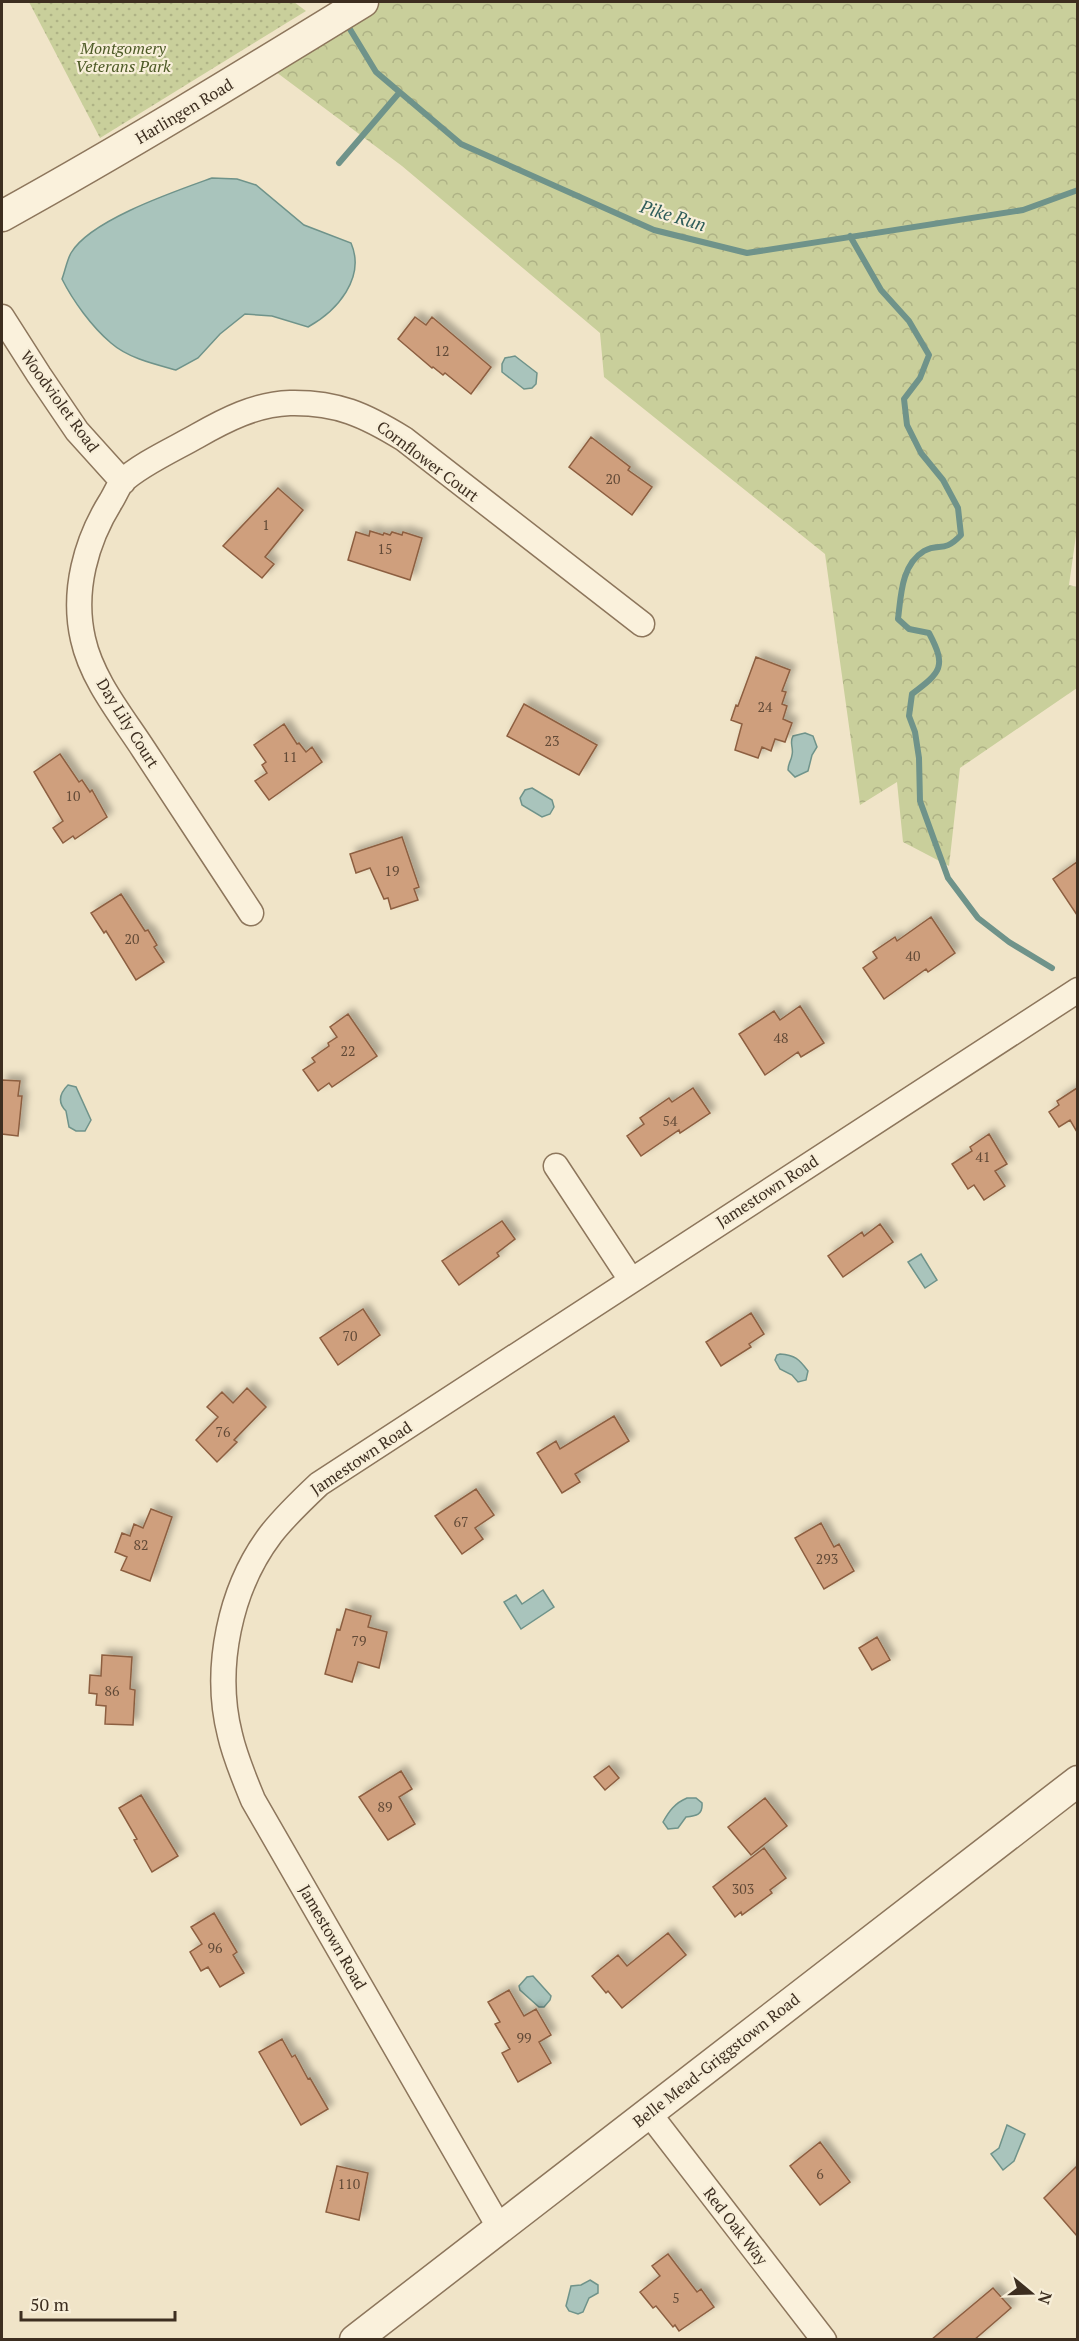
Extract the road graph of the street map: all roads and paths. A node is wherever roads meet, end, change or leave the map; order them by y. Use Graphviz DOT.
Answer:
graph roads {
  1 [pos="363,2"];
  2 [pos="2,216"];
  3 [pos="2,317"];
  4 [pos="123,482"];
  5 [pos="642,624"];
  6 [pos="251,913"];
  7 [pos="1077,990"];
  8 [pos="556,1166"];
  9 [pos="631,1280"];
  10 [pos="1077,1781"];
  11 [pos="648,2112"];
  12 [pos="499,2227"];
  13 [pos="355,2340"];
  14 [pos="824,2340"];
  1 -- 2 [label="street, Harlingen Road"];
  3 -- 4 [label="street, Woodviolet Road"];
  4 -- 5 [label="street, Cornflower Court"];
  4 -- 6 [label="street, Day Lily Court"];
  7 -- 9 [label="street, Jamestown Road"];
  8 -- 9 [label="street"];
  9 -- 12 [label="street, Jamestown Road"];
  10 -- 11 [label="street, Belle Mead-Griggstown Road"];
  11 -- 12 [label="street, Belle Mead-Griggstown Road"];
  11 -- 14 [label="street, Red Oak Way"];
  12 -- 13 [label="street, Belle Mead-Griggstown Road"];
}
